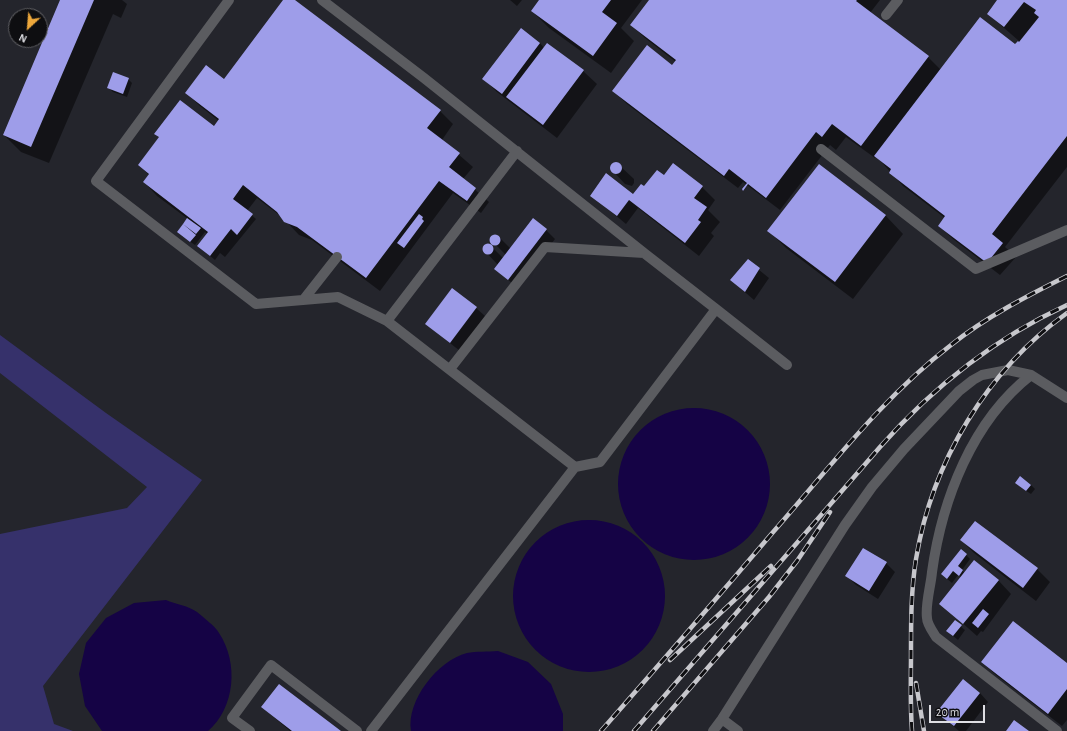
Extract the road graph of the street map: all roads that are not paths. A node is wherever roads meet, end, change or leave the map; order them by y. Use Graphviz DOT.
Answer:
graph roads {
  1 [pos="230,0"];
  2 [pos="322,0"];
  3 [pos="898,0"];
  4 [pos="886,15"];
  5 [pos="821,149"];
  6 [pos="517,151"];
  7 [pos="1067,230"];
  8 [pos="644,253"];
  9 [pos="337,257"];
  10 [pos="304,299"];
  11 [pos="716,309"];
  12 [pos="387,321"];
  13 [pos="787,365"];
  14 [pos="450,369"];
  15 [pos="1031,375"];
  16 [pos="1067,398"];
  17 [pos="575,467"];
  18 [pos="722,719"];
  19 [pos="250,731"];
  20 [pos="357,731"];
  21 [pos="371,731"];
  22 [pos="713,731"];
  23 [pos="738,731"];
  24 [pos="1057,731"];
  1 -- 10 [label="lane"];
  2 -- 6 [label="lane"];
  3 -- 4 [label="lane"];
  5 -- 7 [label="lane"];
  6 -- 8 [label="lane"];
  6 -- 12 [label="lane"];
  8 -- 11 [label="lane"];
  8 -- 14 [label="lane"];
  9 -- 10 [label="lane"];
  10 -- 12 [label="lane"];
  11 -- 13 [label="lane"];
  11 -- 17 [label="lane"];
  12 -- 14 [label="lane"];
  14 -- 17 [label="lane"];
  15 -- 16 [label="lane"];
  15 -- 18 [label="lane"];
  15 -- 24 [label="lane"];
  17 -- 21 [label="lane"];
  18 -- 22 [label="lane"];
  18 -- 23 [label="lane"];
  19 -- 20 [label="lane"];
}
